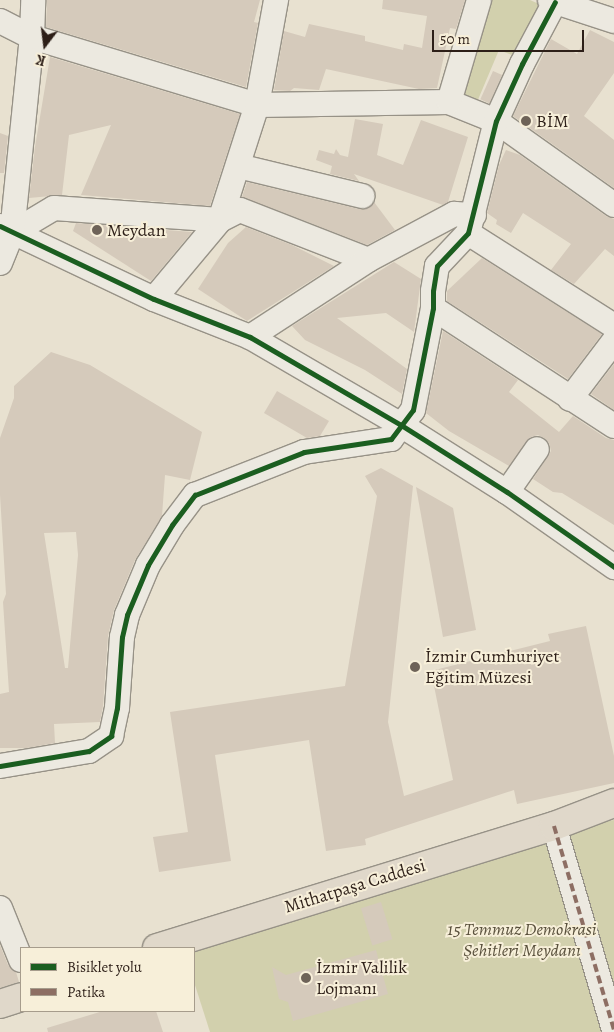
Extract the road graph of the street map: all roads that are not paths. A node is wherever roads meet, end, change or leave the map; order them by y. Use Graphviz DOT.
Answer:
graph roads {
  1 [pos="33,0"];
  2 [pos="276,0"];
  3 [pos="479,0"];
  4 [pos="552,1"];
  5 [pos="614,2"];
  6 [pos="0,21"];
  7 [pos="614,21"];
  8 [pos="32,37"];
  9 [pos="449,102"];
  10 [pos="257,105"];
  11 [pos="496,121"];
  12 [pos="238,166"];
  13 [pos="362,196"];
  14 [pos="614,205"];
  15 [pos="220,220"];
  16 [pos="471,224"];
  17 [pos="6,229"];
  18 [pos="368,260"];
  19 [pos="0,264"];
  20 [pos="154,299"];
  21 [pos="434,308"];
  22 [pos="614,326"];
  23 [pos="250,337"];
  24 [pos="614,341"];
  25 [pos="570,399"];
  26 [pos="614,426"];
  27 [pos="397,431"];
  28 [pos="537,449"];
  29 [pos="507,492"];
  30 [pos="614,567"];
  31 [pos="614,580"];
  32 [pos="0,766"];
  33 [pos="614,803"];
  34 [pos="614,812"];
  35 [pos="554,826"];
  36 [pos="0,908"];
  37 [pos="160,947"];
  38 [pos="20,958"];
  39 [pos="20,997"];
  40 [pos="0,1004"];
  41 [pos="614,1030"];
  1 -- 8 [label="street"];
  2 -- 10 [label="street"];
  3 -- 9 [label="street"];
  4 -- 5 [label="street"];
  4 -- 7 [label="street"];
  4 -- 11 [label="street"];
  6 -- 8 [label="street"];
  8 -- 10 [label="street"];
  8 -- 17 [label="street"];
  9 -- 10 [label="street"];
  9 -- 11 [label="street"];
  10 -- 12 [label="street"];
  11 -- 14 [label="street"];
  11 -- 16 [label="street"];
  12 -- 13 [label="street"];
  12 -- 15 [label="street"];
  15 -- 17 [label="street"];
  15 -- 18 [label="street"];
  15 -- 20 [label="street"];
  16 -- 18 [label="street"];
  16 -- 21 [label="street"];
  16 -- 22 [label="street"];
  17 -- 19 [label="street"];
  17 -- 20 [label="street"];
  18 -- 23 [label="street"];
  20 -- 23 [label="street"];
  21 -- 25 [label="street"];
  21 -- 27 [label="street"];
  23 -- 27 [label="street"];
  24 -- 25 [label="street"];
  25 -- 26 [label="street"];
  27 -- 29 [label="street"];
  27 -- 31 [label="street"];
  27 -- 32 [label="street"];
  28 -- 29 [label="street"];
  29 -- 30 [label="street"];
  33 -- 35 [label="main road, Mithatpaşa Caddesi"];
  34 -- 35 [label="main road, Mithatpaşa Caddesi"];
  35 -- 37 [label="main road, Mithatpaşa Caddesi"];
  35 -- 41 [label="street"];
  36 -- 38 [label="street"];
  39 -- 40 [label="main road"];
}
